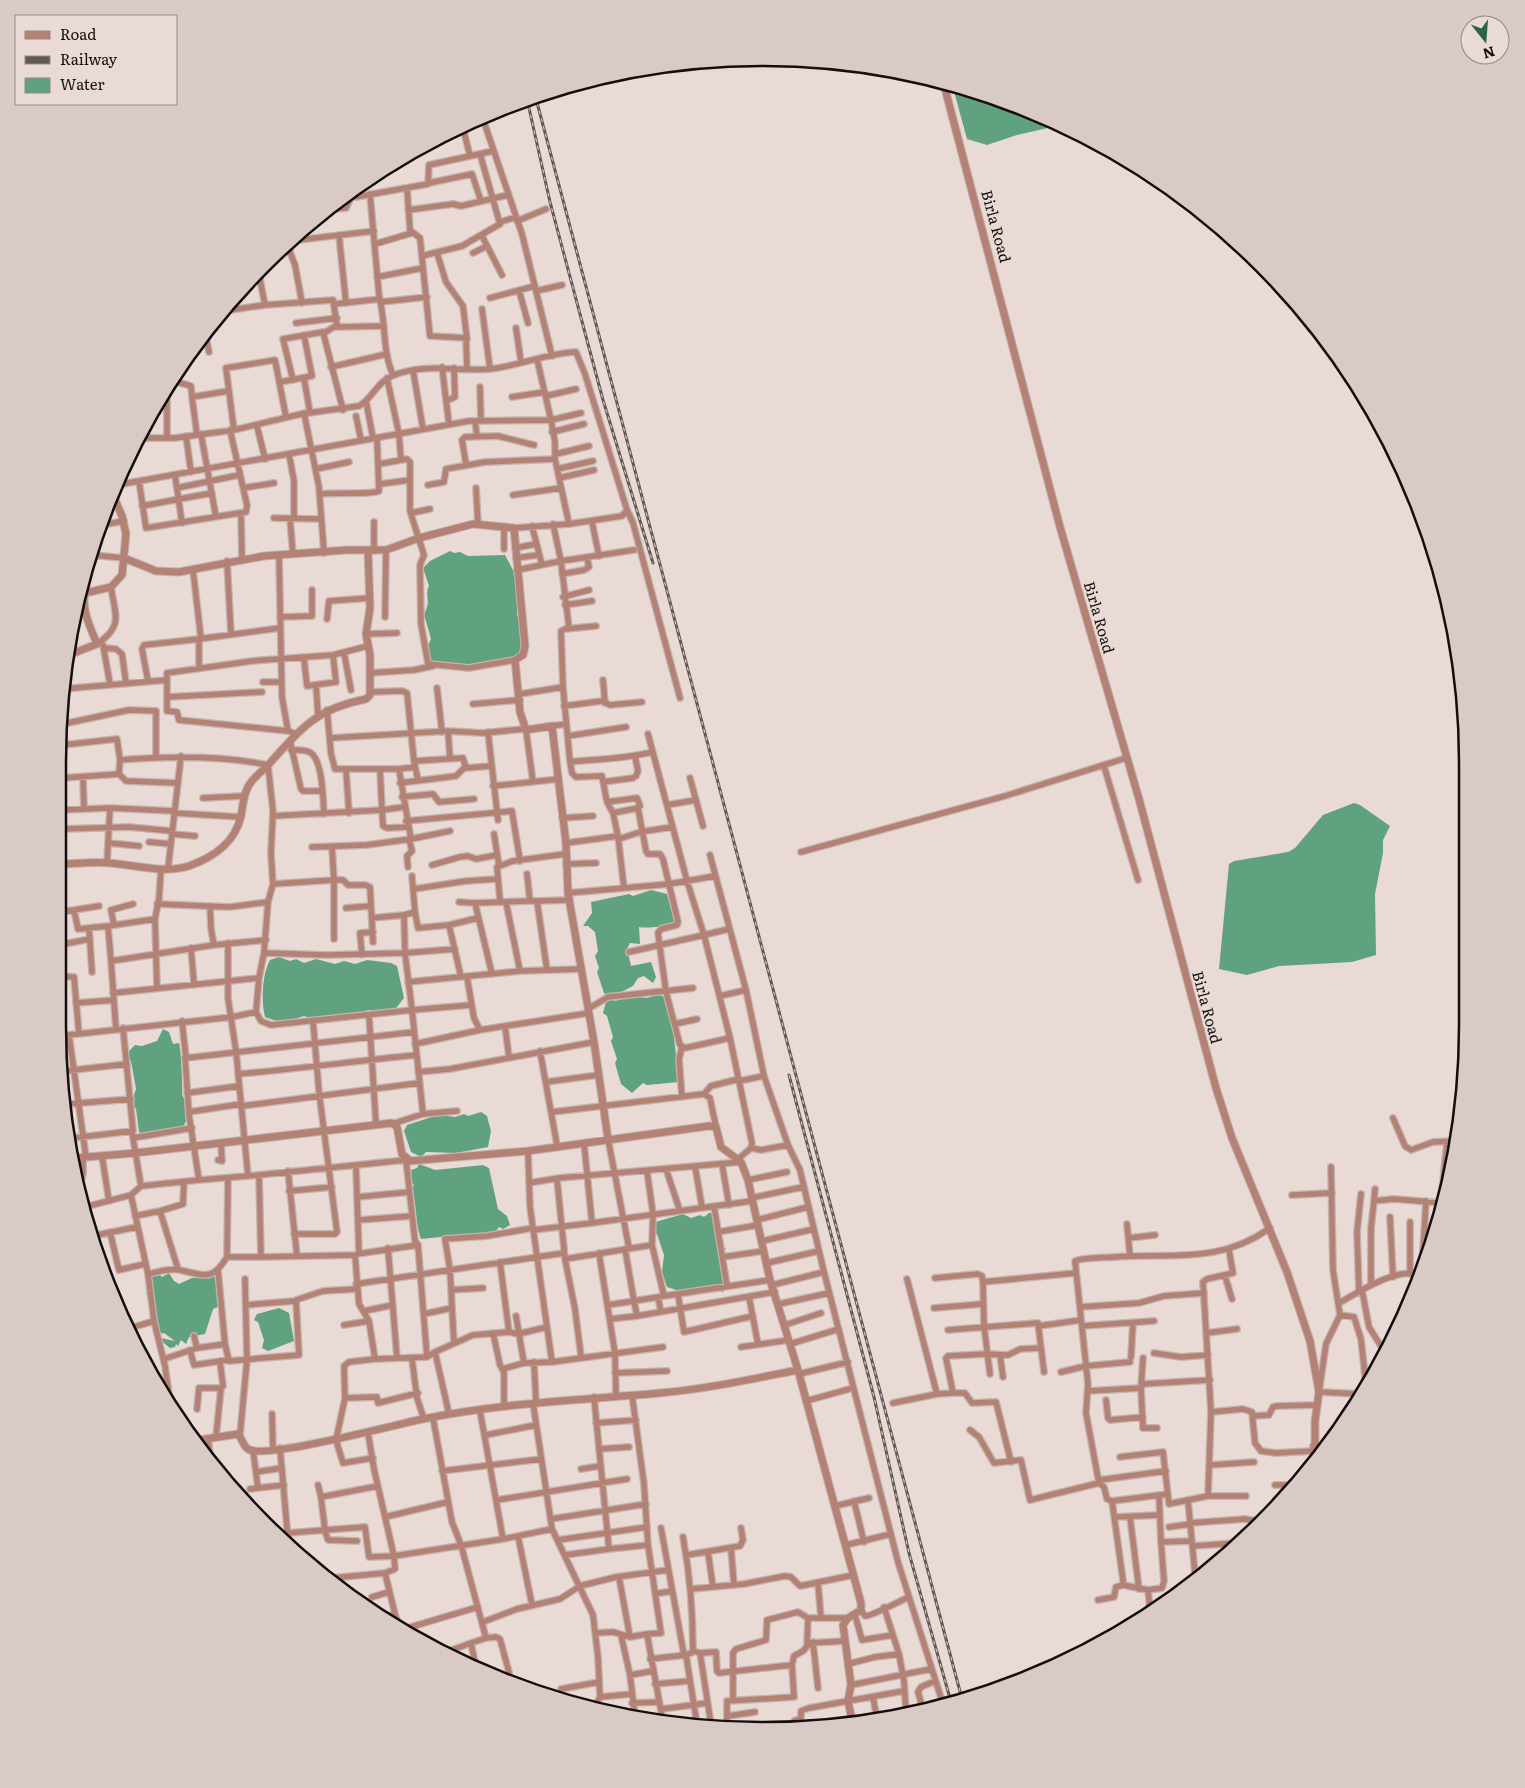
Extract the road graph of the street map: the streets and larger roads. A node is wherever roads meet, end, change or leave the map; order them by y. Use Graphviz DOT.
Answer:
graph roads {
  1 [pos="946,91"];
  2 [pos="485,124"];
  3 [pos="464,134"];
  4 [pos="493,151"];
  5 [pos="480,154"];
  6 [pos="470,156"];
  7 [pos="429,183"];
  8 [pos="407,188"];
  9 [pos="370,194"];
  10 [pos="360,195"];
  11 [pos="508,195"];
  12 [pos="492,198"];
  13 [pos="481,201"];
  14 [pos="546,209"];
  15 [pos="408,210"];
  16 [pos="516,219"];
  17 [pos="500,222"];
  18 [pos="374,231"];
  19 [pos="412,233"];
  20 [pos="339,235"];
  21 [pos="482,236"];
  22 [pos="303,239"];
  23 [pos="375,244"];
  24 [pos="487,246"];
  25 [pos="290,251"];
  26 [pos="437,253"];
  27 [pos="473,253"];
  28 [pos="422,256"];
  29 [pos="423,268"];
  30 [pos="502,275"];
  31 [pos="377,277"];
  32 [pos="260,281"];
  33 [pos="562,286"];
  34 [pos="536,288"];
  35 [pos="519,290"];
  36 [pos="427,297"];
  37 [pos="490,298"];
  38 [pos="380,301"];
  39 [pos="302,303"];
  40 [pos="346,303"];
  41 [pos="336,304"];
  42 [pos="265,305"];
  43 [pos="482,309"];
  44 [pos="233,310"];
  45 [pos="337,318"];
  46 [pos="296,323"];
  47 [pos="528,324"];
  48 [pos="384,326"];
  49 [pos="336,328"];
  50 [pos="516,328"];
  51 [pos="324,333"];
  52 [pos="304,335"];
  53 [pos="466,339"];
  54 [pos="207,343"];
  55 [pos="209,352"];
  56 [pos="386,354"];
  57 [pos="552,356"];
  58 [pos="537,359"];
  59 [pos="521,362"];
  60 [pos="331,367"];
  61 [pos="442,367"];
  62 [pos="454,368"];
  63 [pos="467,368"];
  64 [pos="490,369"];
  65 [pos="412,370"];
  66 [pos="390,377"];
  67 [pos="304,378"];
  68 [pos="293,380"];
  69 [pos="280,382"];
  70 [pos="180,383"];
  71 [pos="480,386"];
  72 [pos="576,389"];
  73 [pos="228,391"];
  74 [pos="546,394"];
  75 [pos="512,396"];
  76 [pos="192,397"];
  77 [pos="366,401"];
  78 [pos="446,401"];
  79 [pos="167,403"];
  80 [pos="343,410"];
  81 [pos="307,413"];
  82 [pos="581,413"];
  83 [pos="356,416"];
  84 [pos="286,417"];
  85 [pos="552,420"];
  86 [pos="478,421"];
  87 [pos="449,424"];
  88 [pos="584,424"];
  89 [pos="257,426"];
  90 [pos="423,429"];
  91 [pos="232,430"];
  92 [pos="552,432"];
  93 [pos="199,434"];
  94 [pos="399,434"];
  95 [pos="186,436"];
  96 [pos="477,436"];
  97 [pos="147,438"];
  98 [pos="167,438"];
  99 [pos="375,438"];
  100 [pos="361,440"];
  101 [pos="534,444"];
  102 [pos="589,446"];
  103 [pos="312,450"];
  104 [pos="289,454"];
  105 [pos="555,456"];
  106 [pos="265,459"];
  107 [pos="401,460"];
  108 [pos="593,461"];
  109 [pos="349,462"];
  110 [pos="236,464"];
  111 [pos="379,464"];
  112 [pos="466,464"];
  113 [pos="208,469"];
  114 [pos="316,469"];
  115 [pos="557,469"];
  116 [pos="594,470"];
  117 [pos="191,472"];
  118 [pos="175,475"];
  119 [pos="239,475"];
  120 [pos="559,478"];
  121 [pos="410,480"];
  122 [pos="140,481"];
  123 [pos="210,482"];
  124 [pos="274,483"];
  125 [pos="125,484"];
  126 [pos="380,484"];
  127 [pos="428,485"];
  128 [pos="177,488"];
  129 [pos="243,488"];
  130 [pos="476,488"];
  131 [pos="561,488"];
  132 [pos="212,494"];
  133 [pos="320,494"];
  134 [pos="513,495"];
  135 [pos="178,499"];
  136 [pos="117,502"];
  137 [pos="142,506"];
  138 [pos="430,509"];
  139 [pos="627,510"];
  140 [pos="241,513"];
  141 [pos="411,513"];
  142 [pos="216,517"];
  143 [pos="274,518"];
  144 [pos="292,519"];
  145 [pos="321,519"];
  146 [pos="124,521"];
  147 [pos="374,522"];
  148 [pos="592,522"];
  149 [pos="182,523"];
  150 [pos="109,524"];
  151 [pos="478,524"];
  152 [pos="553,524"];
  153 [pos="569,524"];
  154 [pos="532,526"];
  155 [pos="504,527"];
  156 [pos="514,528"];
  157 [pos="419,538"];
  158 [pos="536,544"];
  159 [pos="515,548"];
  160 [pos="504,549"];
  161 [pos="386,550"];
  162 [pos="634,550"];
  163 [pos="371,551"];
  164 [pos="324,553"];
  165 [pos="293,554"];
  166 [pos="538,554"];
  167 [pos="279,555"];
  168 [pos="98,556"];
  169 [pos="598,556"];
  170 [pos="124,558"];
  171 [pos="516,558"];
  172 [pos="587,558"];
  173 [pos="242,559"];
  174 [pos="227,561"];
  175 [pos="561,561"];
  176 [pos="542,565"];
  177 [pos="193,570"];
  178 [pos="517,570"];
  179 [pos="562,574"];
  180 [pos="111,587"];
  181 [pos="312,590"];
  182 [pos="589,590"];
  183 [pos="88,592"];
  184 [pos="563,597"];
  185 [pos="370,598"];
  186 [pos="592,601"];
  187 [pos="565,605"];
  188 [pos="85,606"];
  189 [pos="280,617"];
  190 [pos="385,617"];
  191 [pos="327,619"];
  192 [pos="596,626"];
  193 [pos="280,628"];
  194 [pos="568,628"];
  195 [pos="397,633"];
  196 [pos="231,634"];
  197 [pos="366,634"];
  198 [pos="200,639"];
  199 [pos="99,643"];
  200 [pos="368,646"];
  201 [pos="104,648"];
  202 [pos="75,652"];
  203 [pos="344,653"];
  204 [pos="333,656"];
  205 [pos="304,659"];
  206 [pos="280,660"];
  207 [pos="515,660"];
  208 [pos="434,666"];
  209 [pos="199,668"];
  210 [pos="370,673"];
  211 [pos="167,680"];
  212 [pos="603,680"];
  213 [pos="148,681"];
  214 [pos="263,682"];
  215 [pos="282,682"];
  216 [pos="126,683"];
  217 [pos="110,684"];
  218 [pos="316,685"];
  219 [pos="563,687"];
  220 [pos="71,688"];
  221 [pos="437,688"];
  222 [pos="351,690"];
  223 [pos="262,692"];
  224 [pos="370,692"];
  225 [pos="167,697"];
  226 [pos="520,697"];
  227 [pos="680,698"];
  228 [pos="605,702"];
  229 [pos="642,702"];
  230 [pos="473,704"];
  231 [pos="564,706"];
  232 [pos="327,710"];
  233 [pos="156,711"];
  234 [pos="167,711"];
  235 [pos="318,715"];
  236 [pos="68,723"];
  237 [pos="566,724"];
  238 [pos="552,726"];
  239 [pos="626,727"];
  240 [pos="525,729"];
  241 [pos="288,730"];
  242 [pos="445,732"];
  243 [pos="488,732"];
  244 [pos="297,734"];
  245 [pos="411,734"];
  246 [pos="648,734"];
  247 [pos="568,736"];
  248 [pos="330,738"];
  249 [pos="290,741"];
  250 [pos="67,744"];
  251 [pos="291,750"];
  252 [pos="652,752"];
  253 [pos="156,756"];
  254 [pos="181,756"];
  255 [pos="635,756"];
  256 [pos="450,758"];
  257 [pos="1126,758"];
  258 [pos="120,760"];
  259 [pos="570,762"];
  260 [pos="415,764"];
  261 [pos="268,765"];
  262 [pos="466,766"];
  263 [pos="491,766"];
  264 [pos="1104,766"];
  265 [pos="380,769"];
  266 [pos="346,770"];
  267 [pos="399,770"];
  268 [pos="119,774"];
  269 [pos="83,777"];
  270 [pos="66,778"];
  271 [pos="690,778"];
  272 [pos="560,779"];
  273 [pos="418,780"];
  274 [pos="533,782"];
  275 [pos="603,782"];
  276 [pos="177,783"];
  277 [pos="400,783"];
  278 [pos="493,786"];
  279 [pos="322,791"];
  280 [pos="244,796"];
  281 [pos="402,797"];
  282 [pos="203,798"];
  283 [pos="474,799"];
  284 [pos="696,800"];
  285 [pos="607,802"];
  286 [pos="667,805"];
  287 [pos="404,807"];
  288 [pos="84,808"];
  289 [pos="110,808"];
  290 [pos="638,808"];
  291 [pos="66,810"];
  292 [pos="382,810"];
  293 [pos="174,812"];
  294 [pos="497,812"];
  295 [pos="349,813"];
  296 [pos="613,813"];
  297 [pos="324,814"];
  298 [pos="273,816"];
  299 [pos="593,816"];
  300 [pos="241,817"];
  301 [pos="562,818"];
  302 [pos="498,820"];
  303 [pos="407,824"];
  304 [pos="703,826"];
  305 [pos="110,827"];
  306 [pos="672,827"];
  307 [pos="66,829"];
  308 [pos="450,831"];
  309 [pos="172,832"];
  310 [pos="642,832"];
  311 [pos="494,834"];
  312 [pos="195,836"];
  313 [pos="618,838"];
  314 [pos="410,839"];
  315 [pos="149,842"];
  316 [pos="109,843"];
  317 [pos="566,843"];
  318 [pos="171,844"];
  319 [pos="139,846"];
  320 [pos="312,847"];
  321 [pos="332,847"];
  322 [pos="801,852"];
  323 [pos="566,854"];
  324 [pos="710,854"];
  325 [pos="497,855"];
  326 [pos="520,860"];
  327 [pos="107,863"];
  328 [pos="596,863"];
  329 [pos="66,864"];
  330 [pos="566,864"];
  331 [pos="432,865"];
  332 [pos="499,866"];
  333 [pos="408,867"];
  334 [pos="164,869"];
  335 [pos="527,874"];
  336 [pos="412,876"];
  337 [pos="715,876"];
  338 [pos="497,879"];
  339 [pos="334,880"];
  340 [pos="1138,880"];
  341 [pos="687,882"];
  342 [pos="273,884"];
  343 [pos="670,884"];
  344 [pos="624,888"];
  345 [pos="414,889"];
  346 [pos="569,896"];
  347 [pos="530,901"];
  348 [pos="537,901"];
  349 [pos="268,902"];
  350 [pos="459,902"];
  351 [pos="503,902"];
  352 [pos="475,903"];
  353 [pos="133,904"];
  354 [pos="157,904"];
  355 [pos="99,906"];
  356 [pos="210,906"];
  357 [pos="371,906"];
  358 [pos="346,908"];
  359 [pos="74,910"];
  360 [pos="66,911"];
  361 [pos="415,912"];
  362 [pos="404,915"];
  363 [pos="372,918"];
  364 [pos="478,918"];
  365 [pos="155,919"];
  366 [pos="448,925"];
  367 [pos="111,926"];
  368 [pos="89,928"];
  369 [pos="729,929"];
  370 [pos="373,932"];
  371 [pos="704,935"];
  372 [pos="90,939"];
  373 [pos="334,939"];
  374 [pos="266,940"];
  375 [pos="373,942"];
  376 [pos="228,943"];
  377 [pos="66,944"];
  378 [pos="214,944"];
  379 [pos="661,946"];
  380 [pos="191,948"];
  381 [pos="455,949"];
  382 [pos="629,952"];
  383 [pos="155,953"];
  384 [pos="264,953"];
  385 [pos="405,953"];
  386 [pos="362,955"];
  387 [pos="111,961"];
  388 [pos="582,968"];
  389 [pos="547,970"];
  390 [pos="520,971"];
  391 [pos="92,972"];
  392 [pos="492,974"];
  393 [pos="66,976"];
  394 [pos="464,977"];
  395 [pos="258,978"];
  396 [pos="228,980"];
  397 [pos="408,982"];
  398 [pos="194,984"];
  399 [pos="157,988"];
  400 [pos="694,988"];
  401 [pos="746,990"];
  402 [pos="666,992"];
  403 [pos="720,996"];
  404 [pos="113,997"];
  405 [pos="76,1003"];
  406 [pos="472,1005"];
  407 [pos="412,1010"];
  408 [pos="589,1011"];
  409 [pos="256,1012"];
  410 [pos="368,1015"];
  411 [pos="232,1017"];
  412 [pos="697,1019"];
  413 [pos="313,1020"];
  414 [pos="182,1021"];
  415 [pos="675,1024"];
  416 [pos="505,1026"];
  417 [pos="123,1028"];
  418 [pos="116,1029"];
  419 [pos="480,1030"];
  420 [pos="414,1032"];
  421 [pos="79,1034"];
  422 [pos="69,1035"];
  423 [pos="370,1036"];
  424 [pos="730,1038"];
  425 [pos="316,1042"];
  426 [pos="594,1042"];
  427 [pos="415,1044"];
  428 [pos="682,1047"];
  429 [pos="236,1051"];
  430 [pos="540,1051"];
  431 [pos="416,1055"];
  432 [pos="185,1057"];
  433 [pos="509,1057"];
  434 [pos="370,1059"];
  435 [pos="127,1064"];
  436 [pos="318,1067"];
  437 [pos="75,1070"];
  438 [pos="68,1071"];
  439 [pos="418,1072"];
  440 [pos="238,1074"];
  441 [pos="598,1075"];
  442 [pos="764,1076"];
  443 [pos="739,1080"];
  444 [pos="546,1082"];
  445 [pos="419,1083"];
  446 [pos="239,1086"];
  447 [pos="373,1089"];
  448 [pos="187,1093"];
  449 [pos="704,1094"];
  450 [pos="320,1096"];
  451 [pos="682,1097"];
  452 [pos="131,1099"];
  453 [pos="80,1103"];
  454 [pos="71,1104"];
  455 [pos="241,1105"];
  456 [pos="603,1106"];
  457 [pos="457,1111"];
  458 [pos="189,1112"];
  459 [pos="552,1112"];
  460 [pos="423,1114"];
  461 [pos="1394,1118"];
  462 [pos="376,1124"];
  463 [pos="395,1124"];
  464 [pos="192,1128"];
  465 [pos="716,1128"];
  466 [pos="324,1132"];
  467 [pos="133,1135"];
  468 [pos="84,1137"];
  469 [pos="76,1138"];
  470 [pos="608,1139"];
  471 [pos="245,1140"];
  472 [pos="1447,1142"];
  473 [pos="221,1143"];
  474 [pos="584,1143"];
  475 [pos="788,1145"];
  476 [pos="195,1146"];
  477 [pos="557,1146"];
  478 [pos="751,1148"];
  479 [pos="528,1151"];
  480 [pos="135,1153"];
  481 [pos="1446,1153"];
  482 [pos="102,1156"];
  483 [pos="79,1158"];
  484 [pos="85,1158"];
  485 [pos="218,1160"];
  486 [pos="406,1160"];
  487 [pos="739,1161"];
  488 [pos="722,1164"];
  489 [pos="356,1166"];
  490 [pos="695,1166"];
  491 [pos="1331,1167"];
  492 [pos="330,1168"];
  493 [pos="666,1169"];
  494 [pos="288,1171"];
  495 [pos="647,1171"];
  496 [pos="787,1172"];
  497 [pos="83,1174"];
  498 [pos="616,1174"];
  499 [pos="259,1175"];
  500 [pos="248,1176"];
  501 [pos="588,1176"];
  502 [pos="228,1178"];
  503 [pos="557,1179"];
  504 [pos="199,1180"];
  505 [pos="748,1180"];
  506 [pos="184,1182"];
  507 [pos="529,1183"];
  508 [pos="141,1186"];
  509 [pos="332,1187"];
  510 [pos="803,1187"];
  511 [pos="1375,1189"];
  512 [pos="289,1191"];
  513 [pos="409,1192"];
  514 [pos="1332,1194"];
  515 [pos="1361,1194"];
  516 [pos="131,1195"];
  517 [pos="1292,1195"];
  518 [pos="358,1196"];
  519 [pos="752,1200"];
  520 [pos="109,1201"];
  521 [pos="1374,1201"];
  522 [pos="1426,1201"];
  523 [pos="1436,1202"];
  524 [pos="729,1205"];
  525 [pos="90,1206"];
  526 [pos="714,1206"];
  527 [pos="702,1207"];
  528 [pos="808,1207"];
  529 [pos="680,1210"];
  530 [pos="160,1211"];
  531 [pos="653,1214"];
  532 [pos="135,1216"];
  533 [pos="412,1216"];
  534 [pos="1390,1217"];
  535 [pos="623,1219"];
  536 [pos="359,1220"];
  537 [pos="1410,1222"];
  538 [pos="592,1223"];
  539 [pos="757,1223"];
  540 [pos="1127,1224"];
  541 [pos="137,1227"];
  542 [pos="561,1228"];
  543 [pos="1270,1228"];
  544 [pos="533,1229"];
  545 [pos="814,1229"];
  546 [pos="110,1232"];
  547 [pos="718,1232"];
  548 [pos="294,1234"];
  549 [pos="99,1235"];
  550 [pos="1155,1235"];
  551 [pos="1129,1238"];
  552 [pos="762,1241"];
  553 [pos="1423,1244"];
  554 [pos="418,1245"];
  555 [pos="652,1245"];
  556 [pos="388,1248"];
  557 [pos="627,1248"];
  558 [pos="1229,1250"];
  559 [pos="764,1251"];
  560 [pos="819,1251"];
  561 [pos="599,1253"];
  562 [pos="357,1254"];
  563 [pos="297,1256"];
  564 [pos="564,1256"];
  565 [pos="1130,1256"];
  566 [pos="227,1257"];
  567 [pos="261,1257"];
  568 [pos="536,1257"];
  569 [pos="723,1257"];
  570 [pos="500,1262"];
  571 [pos="767,1263"];
  572 [pos="145,1264"];
  573 [pos="178,1269"];
  574 [pos="450,1270"];
  575 [pos="218,1271"];
  576 [pos="824,1272"];
  577 [pos="1076,1273"];
  578 [pos="148,1274"];
  579 [pos="420,1274"];
  580 [pos="1410,1274"];
  581 [pos="1225,1276"];
  582 [pos="1393,1277"];
  583 [pos="392,1278"];
  584 [pos="935,1278"];
  585 [pos="244,1279"];
  586 [pos="907,1279"];
  587 [pos="983,1282"];
  588 [pos="1371,1285"];
  589 [pos="727,1286"];
  590 [pos="773,1286"];
  591 [pos="357,1287"];
  592 [pos="483,1288"];
  593 [pos="451,1290"];
  594 [pos="1360,1291"];
  595 [pos="829,1293"];
  596 [pos="1204,1293"];
  597 [pos="678,1294"];
  598 [pos="661,1297"];
  599 [pos="749,1297"];
  600 [pos="1232,1299"];
  601 [pos="295,1301"];
  602 [pos="634,1301"];
  603 [pos="1339,1303"];
  604 [pos="246,1304"];
  605 [pos="779,1304"];
  606 [pos="982,1304"];
  607 [pos="393,1305"];
  608 [pos="608,1305"];
  609 [pos="452,1308"];
  610 [pos="934,1308"];
  611 [pos="1080,1308"];
  612 [pos="680,1309"];
  613 [pos="364,1311"];
  614 [pos="661,1312"];
  615 [pos="821,1313"];
  616 [pos="424,1314"];
  617 [pos="1340,1315"];
  618 [pos="516,1316"];
  619 [pos="637,1316"];
  620 [pos="753,1316"];
  621 [pos="610,1319"];
  622 [pos="154,1321"];
  623 [pos="369,1321"];
  624 [pos="1154,1321"];
  625 [pos="1082,1323"];
  626 [pos="1133,1323"];
  627 [pos="344,1325"];
  628 [pos="785,1325"];
  629 [pos="984,1326"];
  630 [pos="1039,1326"];
  631 [pos="135,1327"];
  632 [pos="546,1328"];
  633 [pos="839,1329"];
  634 [pos="1237,1329"];
  635 [pos="948,1330"];
  636 [pos="509,1332"];
  637 [pos="493,1333"];
  638 [pos="1207,1333"];
  639 [pos="518,1334"];
  640 [pos="194,1336"];
  641 [pos="789,1342"];
  642 [pos="454,1343"];
  643 [pos="225,1344"];
  644 [pos="758,1344"];
  645 [pos="1380,1345"];
  646 [pos="663,1347"];
  647 [pos="741,1347"];
  648 [pos="197,1348"];
  649 [pos="1041,1348"];
  650 [pos="190,1350"];
  651 [pos="435,1352"];
  652 [pos="614,1353"];
  653 [pos="1154,1353"];
  654 [pos="986,1354"];
  655 [pos="1000,1355"];
  656 [pos="1208,1355"];
  657 [pos="582,1356"];
  658 [pos="427,1357"];
  659 [pos="397,1358"];
  660 [pos="1142,1358"];
  661 [pos="164,1359"];
  662 [pos="375,1359"];
  663 [pos="412,1359"];
  664 [pos="228,1360"];
  665 [pos="247,1360"];
  666 [pos="220,1361"];
  667 [pos="534,1362"];
  668 [pos="552,1362"];
  669 [pos="848,1362"];
  670 [pos="524,1363"];
  671 [pos="1086,1366"];
  672 [pos="502,1369"];
  673 [pos="667,1371"];
  674 [pos="798,1372"];
  675 [pos="1044,1372"];
  676 [pos="1061,1372"];
  677 [pos="615,1373"];
  678 [pos="990,1374"];
  679 [pos="1365,1374"];
  680 [pos="1003,1377"];
  681 [pos="1210,1380"];
  682 [pos="168,1386"];
  683 [pos="222,1386"];
  684 [pos="853,1388"];
  685 [pos="1141,1388"];
  686 [pos="1088,1391"];
  687 [pos="1319,1392"];
  688 [pos="418,1393"];
  689 [pos="953,1393"];
  690 [pos="937,1394"];
  691 [pos="1353,1394"];
  692 [pos="632,1395"];
  693 [pos="616,1396"];
  694 [pos="594,1397"];
  695 [pos="345,1398"];
  696 [pos="1106,1400"];
  697 [pos="806,1401"];
  698 [pos="534,1403"];
  699 [pos="893,1403"];
  700 [pos="1317,1405"];
  701 [pos="504,1407"];
  702 [pos="197,1409"];
  703 [pos="480,1411"];
  704 [pos="1212,1412"];
  705 [pos="272,1414"];
  706 [pos="449,1414"];
  707 [pos="1253,1416"];
  708 [pos="1143,1417"];
  709 [pos="433,1418"];
  710 [pos="424,1419"];
  711 [pos="636,1420"];
  712 [pos="596,1423"];
  713 [pos="536,1426"];
  714 [pos="1157,1428"];
  715 [pos="970,1430"];
  716 [pos="368,1433"];
  717 [pos="240,1434"];
  718 [pos="486,1435"];
  719 [pos="212,1438"];
  720 [pos="203,1439"];
  721 [pos="336,1440"];
  722 [pos="629,1447"];
  723 [pos="277,1449"];
  724 [pos="599,1449"];
  725 [pos="211,1450"];
  726 [pos="253,1450"];
  727 [pos="1314,1450"];
  728 [pos="1313,1452"];
  729 [pos="1120,1457"];
  730 [pos="373,1458"];
  731 [pos="541,1459"];
  732 [pos="1011,1462"];
  733 [pos="1254,1462"];
  734 [pos="1211,1465"];
  735 [pos="492,1466"];
  736 [pos="600,1466"];
  737 [pos="282,1468"];
  738 [pos="581,1469"];
  739 [pos="442,1471"];
  740 [pos="1166,1471"];
  741 [pos="256,1472"];
  742 [pos="627,1479"];
  743 [pos="1099,1481"];
  744 [pos="602,1482"];
  745 [pos="284,1485"];
  746 [pos="318,1485"];
  747 [pos="1276,1485"];
  748 [pos="1286,1485"];
  749 [pos="378,1486"];
  750 [pos="258,1488"];
  751 [pos="250,1489"];
  752 [pos="547,1492"];
  753 [pos="1168,1494"];
  754 [pos="1159,1496"];
  755 [pos="1208,1496"];
  756 [pos="1246,1496"];
  757 [pos="321,1498"];
  758 [pos="869,1498"];
  759 [pos="497,1500"];
  760 [pos="1188,1500"];
  761 [pos="854,1501"];
  762 [pos="1112,1501"];
  763 [pos="448,1502"];
  764 [pos="646,1504"];
  765 [pos="835,1506"];
  766 [pos="605,1509"];
  767 [pos="1159,1514"];
  768 [pos="385,1517"];
  769 [pos="1115,1517"];
  770 [pos="1130,1517"];
  771 [pos="551,1519"];
  772 [pos="1253,1520"];
  773 [pos="1191,1523"];
  774 [pos="647,1527"];
  775 [pos="1169,1527"];
  776 [pos="661,1528"];
  777 [pos="741,1528"];
  778 [pos="552,1529"];
  779 [pos="325,1531"];
  780 [pos="607,1533"];
  781 [pos="891,1534"];
  782 [pos="288,1535"];
  783 [pos="289,1536"];
  784 [pos="518,1536"];
  785 [pos="683,1537"];
  786 [pos="503,1539"];
  787 [pos="558,1540"];
  788 [pos="357,1541"];
  789 [pos="864,1542"];
  790 [pos="1161,1542"];
  791 [pos="1193,1543"];
  792 [pos="1228,1543"];
  793 [pos="461,1545"];
  794 [pos="648,1545"];
  795 [pos="846,1545"];
  796 [pos="731,1548"];
  797 [pos="609,1549"];
  798 [pos="708,1552"];
  799 [pos="565,1555"];
  800 [pos="687,1555"];
  801 [pos="394,1556"];
  802 [pos="668,1570"];
  803 [pos="652,1571"];
  804 [pos="1195,1571"];
  805 [pos="385,1573"];
  806 [pos="854,1575"];
  807 [pos="338,1577"];
  808 [pos="619,1577"];
  809 [pos="818,1582"];
  810 [pos="734,1585"];
  811 [pos="1123,1585"];
  812 [pos="580,1586"];
  813 [pos="713,1587"];
  814 [pos="691,1589"];
  815 [pos="1139,1589"];
  816 [pos="1148,1590"];
  817 [pos="672,1591"];
  818 [pos="389,1592"];
  819 [pos="655,1594"];
  820 [pos="372,1597"];
  821 [pos="909,1597"];
  822 [pos="1098,1600"];
  823 [pos="1149,1604"];
  824 [pos="532,1605"];
  825 [pos="478,1607"];
  826 [pos="884,1607"];
  827 [pos="395,1614"];
  828 [pos="855,1614"];
  829 [pos="808,1618"];
  830 [pos="821,1618"];
  831 [pos="482,1622"];
  832 [pos="412,1627"];
  833 [pos="596,1633"];
  834 [pos="647,1634"];
  835 [pos="621,1635"];
  836 [pos="893,1635"];
  837 [pos="630,1637"];
  838 [pos="486,1638"];
  839 [pos="845,1641"];
  840 [pos="471,1643"];
  841 [pos="810,1644"];
  842 [pos="454,1649"];
  843 [pos="700,1652"];
  844 [pos="688,1654"];
  845 [pos="899,1654"];
  846 [pos="474,1659"];
  847 [pos="650,1659"];
  848 [pos="848,1664"];
  849 [pos="792,1665"];
  850 [pos="931,1669"];
  851 [pos="653,1671"];
  852 [pos="733,1671"];
  853 [pos="510,1674"];
  854 [pos="903,1674"];
  855 [pos="630,1675"];
  856 [pos="690,1681"];
  857 [pos="935,1681"];
  858 [pos="599,1682"];
  859 [pos="655,1684"];
  860 [pos="851,1685"];
  861 [pos="818,1688"];
  862 [pos="561,1689"];
  863 [pos="904,1691"];
  864 [pos="631,1694"];
  865 [pos="600,1697"];
  866 [pos="873,1697"];
  867 [pos="941,1698"];
  868 [pos="734,1699"];
  869 [pos="848,1701"];
  870 [pos="598,1702"];
  871 [pos="658,1702"];
  872 [pos="632,1703"];
  873 [pos="707,1703"];
  874 [pos="921,1703"];
  875 [pos="694,1706"];
  876 [pos="905,1706"];
  877 [pos="634,1709"];
  878 [pos="662,1709"];
  879 [pos="755,1712"];
  880 [pos="876,1712"];
  881 [pos="662,1714"];
  882 [pos="728,1716"];
  883 [pos="851,1716"];
  884 [pos="696,1718"];
  885 [pos="710,1719"];
  886 [pos="727,1720"];
  887 [pos="795,1721"];
  1 -- 257 [label="street, Birla Road"];
  2 -- 4 [label="street"];
  3 -- 6 [label="street"];
  4 -- 5 [label="street"];
  4 -- 11 [label="street"];
  5 -- 6 [label="street"];
  5 -- 12 [label="street"];
  6 -- 7 [label="street"];
  7 -- 8 [label="street"];
  7 -- 13 [label="street"];
  8 -- 9 [label="street"];
  8 -- 15 [label="street"];
  9 -- 10 [label="street"];
  9 -- 18 [label="street"];
  11 -- 12 [label="street"];
  11 -- 16 [label="street"];
  12 -- 13 [label="street"];
  12 -- 17 [label="street"];
  13 -- 15 [label="street"];
  14 -- 16 [label="street"];
  15 -- 19 [label="street"];
  16 -- 17 [label="street"];
  16 -- 34 [label="street"];
  17 -- 21 [label="street"];
  18 -- 20 [label="street"];
  18 -- 23 [label="street"];
  19 -- 23 [label="street"];
  19 -- 28 [label="street"];
  20 -- 22 [label="street"];
  20 -- 40 [label="street"];
  21 -- 24 [label="street"];
  21 -- 26 [label="street"];
  23 -- 31 [label="street"];
  24 -- 27 [label="street"];
  24 -- 30 [label="street"];
  25 -- 39 [label="street"];
  26 -- 28 [label="street"];
  26 -- 53 [label="street"];
  28 -- 29 [label="street"];
  29 -- 31 [label="street"];
  29 -- 36 [label="street"];
  31 -- 38 [label="street"];
  32 -- 42 [label="street"];
  33 -- 34 [label="street"];
  34 -- 35 [label="street"];
  34 -- 57 [label="street"];
  35 -- 37 [label="street"];
  35 -- 47 [label="street"];
  36 -- 38 [label="street"];
  36 -- 53 [label="street"];
  38 -- 40 [label="street"];
  38 -- 48 [label="street"];
  39 -- 41 [label="street"];
  39 -- 42 [label="street"];
  40 -- 41 [label="street"];
  41 -- 45 [label="street"];
  42 -- 44 [label="street"];
  43 -- 64 [label="street"];
  45 -- 46 [label="street"];
  45 -- 49 [label="street"];
  48 -- 49 [label="street"];
  48 -- 56 [label="street"];
  49 -- 51 [label="street"];
  50 -- 59 [label="street"];
  51 -- 52 [label="street"];
  51 -- 60 [label="street"];
  52 -- 67 [label="street"];
  52 -- 68 [label="street"];
  53 -- 63 [label="street"];
  54 -- 55 [label="street"];
  56 -- 60 [label="street"];
  56 -- 66 [label="street"];
  57 -- 58 [label="street"];
  57 -- 139 [label="street"];
  58 -- 59 [label="street"];
  58 -- 74 [label="street"];
  59 -- 64 [label="street"];
  60 -- 80 [label="street"];
  61 -- 62 [label="street"];
  61 -- 65 [label="street"];
  61 -- 78 [label="street"];
  62 -- 63 [label="street"];
  62 -- 78 [label="street"];
  63 -- 64 [label="street"];
  65 -- 66 [label="street"];
  65 -- 90 [label="street"];
  66 -- 77 [label="street"];
  66 -- 94 [label="street"];
  67 -- 68 [label="street"];
  67 -- 81 [label="street"];
  68 -- 69 [label="street"];
  69 -- 73 [label="street"];
  69 -- 84 [label="street"];
  70 -- 76 [label="street"];
  71 -- 86 [label="street"];
  72 -- 74 [label="street"];
  73 -- 76 [label="street"];
  73 -- 91 [label="street"];
  74 -- 75 [label="street"];
  74 -- 85 [label="street"];
  76 -- 93 [label="street"];
  77 -- 80 [label="street"];
  77 -- 99 [label="street"];
  78 -- 87 [label="street"];
  79 -- 98 [label="street"];
  80 -- 81 [label="street"];
  81 -- 84 [label="street"];
  81 -- 103 [label="street"];
  82 -- 85 [label="street"];
  83 -- 100 [label="street"];
  84 -- 89 [label="street"];
  85 -- 86 [label="street"];
  85 -- 92 [label="street"];
  86 -- 87 [label="street"];
  86 -- 96 [label="street"];
  87 -- 90 [label="street"];
  88 -- 92 [label="street"];
  89 -- 91 [label="street"];
  89 -- 106 [label="street"];
  90 -- 94 [label="street"];
  91 -- 93 [label="street"];
  91 -- 110 [label="street"];
  92 -- 105 [label="street"];
  93 -- 95 [label="street"];
  93 -- 113 [label="street"];
  94 -- 99 [label="street"];
  94 -- 107 [label="street"];
  95 -- 98 [label="street"];
  95 -- 117 [label="street"];
  96 -- 101 [label="street"];
  96 -- 112 [label="street"];
  97 -- 98 [label="street"];
  99 -- 100 [label="street"];
  99 -- 111 [label="street"];
  100 -- 103 [label="street"];
  102 -- 105 [label="street"];
  103 -- 104 [label="street"];
  103 -- 114 [label="street"];
  104 -- 106 [label="street"];
  104 -- 144 [label="street"];
  105 -- 112 [label="street"];
  105 -- 115 [label="street"];
  106 -- 110 [label="street"];
  107 -- 111 [label="street"];
  107 -- 121 [label="street"];
  108 -- 115 [label="street"];
  109 -- 114 [label="street"];
  110 -- 113 [label="street"];
  110 -- 119 [label="street"];
  111 -- 126 [label="street"];
  112 -- 127 [label="street"];
  113 -- 117 [label="street"];
  113 -- 123 [label="street"];
  114 -- 133 [label="street"];
  115 -- 120 [label="street"];
  116 -- 120 [label="street"];
  117 -- 118 [label="street"];
  118 -- 122 [label="street"];
  118 -- 128 [label="street"];
  119 -- 123 [label="street"];
  119 -- 129 [label="street"];
  120 -- 131 [label="street"];
  121 -- 126 [label="street"];
  121 -- 141 [label="street"];
  122 -- 125 [label="street"];
  122 -- 137 [label="street"];
  123 -- 128 [label="street"];
  123 -- 132 [label="street"];
  124 -- 129 [label="street"];
  126 -- 133 [label="street"];
  128 -- 135 [label="street"];
  129 -- 140 [label="street"];
  130 -- 151 [label="street"];
  131 -- 134 [label="street"];
  131 -- 153 [label="street"];
  132 -- 135 [label="street"];
  132 -- 142 [label="street"];
  133 -- 145 [label="street"];
  135 -- 137 [label="street"];
  135 -- 149 [label="street"];
  136 -- 146 [label="street"];
  137 -- 149 [label="street"];
  138 -- 141 [label="street"];
  139 -- 148 [label="street"];
  139 -- 227 [label="street"];
  140 -- 142 [label="street"];
  140 -- 173 [label="street"];
  141 -- 157 [label="street"];
  142 -- 149 [label="street"];
  143 -- 144 [label="street"];
  144 -- 145 [label="street"];
  144 -- 165 [label="street"];
  145 -- 164 [label="street"];
  146 -- 150 [label="street"];
  146 -- 170 [label="street"];
  147 -- 163 [label="street"];
  148 -- 153 [label="street"];
  148 -- 169 [label="street"];
  151 -- 155 [label="street"];
  151 -- 157 [label="street"];
  152 -- 153 [label="street"];
  152 -- 154 [label="street"];
  152 -- 175 [label="street"];
  154 -- 156 [label="street"];
  154 -- 158 [label="street"];
  155 -- 156 [label="street"];
  155 -- 160 [label="street"];
  156 -- 159 [label="street"];
  157 -- 161 [label="street"];
  157 -- 208 [label="street"];
  158 -- 159 [label="street"];
  158 -- 166 [label="street"];
  159 -- 171 [label="street"];
  161 -- 163 [label="street"];
  161 -- 190 [label="street"];
  162 -- 169 [label="street"];
  163 -- 164 [label="street"];
  163 -- 185 [label="street"];
  164 -- 165 [label="street"];
  165 -- 167 [label="street"];
  166 -- 171 [label="street"];
  166 -- 176 [label="street"];
  167 -- 173 [label="street"];
  167 -- 189 [label="street"];
  168 -- 170 [label="street"];
  169 -- 172 [label="street"];
  170 -- 177 [label="street"];
  170 -- 180 [label="street"];
  171 -- 178 [label="street"];
  172 -- 175 [label="street"];
  172 -- 179 [label="street"];
  173 -- 174 [label="street"];
  174 -- 177 [label="street"];
  174 -- 196 [label="street"];
  175 -- 176 [label="street"];
  175 -- 179 [label="street"];
  176 -- 178 [label="street"];
  177 -- 198 [label="street"];
  178 -- 207 [label="street"];
  179 -- 184 [label="street"];
  180 -- 183 [label="street"];
  180 -- 199 [label="street"];
  181 -- 189 [label="street"];
  182 -- 184 [label="street"];
  184 -- 187 [label="street"];
  185 -- 191 [label="street"];
  185 -- 197 [label="street"];
  186 -- 187 [label="street"];
  187 -- 194 [label="street"];
  188 -- 199 [label="street"];
  189 -- 193 [label="street"];
  192 -- 194 [label="street"];
  193 -- 196 [label="street"];
  193 -- 206 [label="street"];
  194 -- 219 [label="street"];
  195 -- 197 [label="street"];
  196 -- 198 [label="street"];
  197 -- 200 [label="street"];
  198 -- 209 [label="street"];
  198 -- 213 [label="street"];
  199 -- 201 [label="street"];
  199 -- 202 [label="street"];
  200 -- 203 [label="street"];
  200 -- 210 [label="street"];
  201 -- 216 [label="street"];
  201 -- 217 [label="street"];
  203 -- 204 [label="street"];
  203 -- 222 [label="street"];
  204 -- 205 [label="street"];
  204 -- 218 [label="street"];
  205 -- 206 [label="street"];
  205 -- 218 [label="street"];
  206 -- 209 [label="street"];
  206 -- 215 [label="street"];
  207 -- 208 [label="street"];
  207 -- 226 [label="street"];
  208 -- 210 [label="street"];
  209 -- 211 [label="street"];
  210 -- 224 [label="street"];
  211 -- 213 [label="street"];
  211 -- 225 [label="street"];
  212 -- 228 [label="street"];
  213 -- 216 [label="street"];
  214 -- 215 [label="street"];
  215 -- 241 [label="street"];
  216 -- 217 [label="street"];
  217 -- 220 [label="street"];
  218 -- 235 [label="street"];
  219 -- 226 [label="street"];
  219 -- 231 [label="street"];
  221 -- 242 [label="street"];
  223 -- 225 [label="street"];
  224 -- 232 [label="street"];
  224 -- 245 [label="street"];
  225 -- 234 [label="street"];
  226 -- 230 [label="street"];
  226 -- 240 [label="street"];
  228 -- 229 [label="street"];
  228 -- 231 [label="street"];
  231 -- 237 [label="street"];
  232 -- 235 [label="street"];
  232 -- 248 [label="street"];
  233 -- 234 [label="street"];
  233 -- 236 [label="street"];
  233 -- 253 [label="street"];
  234 -- 241 [label="street"];
  235 -- 244 [label="street"];
  237 -- 238 [label="street"];
  237 -- 247 [label="street"];
  238 -- 240 [label="street"];
  238 -- 272 [label="street"];
  239 -- 247 [label="street"];
  240 -- 243 [label="street"];
  240 -- 274 [label="street"];
  241 -- 244 [label="street"];
  242 -- 243 [label="street"];
  242 -- 245 [label="street"];
  242 -- 256 [label="street"];
  243 -- 263 [label="street"];
  244 -- 249 [label="street"];
  245 -- 248 [label="street"];
  245 -- 260 [label="street"];
  246 -- 252 [label="street"];
  247 -- 259 [label="street"];
  248 -- 266 [label="street"];
  249 -- 251 [label="street"];
  249 -- 261 [label="street"];
  250 -- 258 [label="street"];
  251 -- 279 [label="street"];
  251 -- 279 [label="street"];
  252 -- 255 [label="street"];
  252 -- 286 [label="street"];
  253 -- 254 [label="street"];
  253 -- 258 [label="street"];
  254 -- 261 [label="street"];
  254 -- 276 [label="street"];
  255 -- 259 [label="street"];
  255 -- 275 [label="street"];
  256 -- 260 [label="street"];
  256 -- 262 [label="street"];
  257 -- 264 [label="street"];
  257 -- 543 [label="street, Birla Road"];
  258 -- 268 [label="street"];
  259 -- 275 [label="street"];
  260 -- 267 [label="street"];
  260 -- 273 [label="street"];
  261 -- 280 [label="street"];
  261 -- 298 [label="street"];
  262 -- 263 [label="street"];
  262 -- 273 [label="street"];
  263 -- 278 [label="street"];
  264 -- 322 [label="street"];
  264 -- 340 [label="street"];
  265 -- 266 [label="street"];
  265 -- 267 [label="street"];
  265 -- 292 [label="street"];
  266 -- 295 [label="street"];
  267 -- 277 [label="street"];
  268 -- 269 [label="street"];
  268 -- 276 [label="street"];
  269 -- 270 [label="street"];
  269 -- 288 [label="street"];
  271 -- 284 [label="street"];
  272 -- 274 [label="street"];
  272 -- 301 [label="street"];
  273 -- 277 [label="street"];
  274 -- 278 [label="street"];
  275 -- 285 [label="street"];
  276 -- 293 [label="street"];
  277 -- 281 [label="street"];
  278 -- 294 [label="street"];
  279 -- 297 [label="street"];
  280 -- 282 [label="street"];
  280 -- 300 [label="street"];
  281 -- 283 [label="street"];
  281 -- 287 [label="street"];
  284 -- 286 [label="street"];
  284 -- 304 [label="street"];
  285 -- 290 [label="street"];
  285 -- 296 [label="street"];
  286 -- 306 [label="street"];
  287 -- 292 [label="street"];
  287 -- 303 [label="street"];
  288 -- 289 [label="street"];
  288 -- 291 [label="street"];
  289 -- 293 [label="street"];
  289 -- 305 [label="street"];
  290 -- 296 [label="street"];
  290 -- 310 [label="street"];
  292 -- 295 [label="street"];
  292 -- 303 [label="street"];
  293 -- 300 [label="street"];
  293 -- 309 [label="street"];
  294 -- 302 [label="street"];
  294 -- 303 [label="street"];
  294 -- 326 [label="street"];
  295 -- 297 [label="street"];
  296 -- 313 [label="street"];
  297 -- 298 [label="street"];
  298 -- 342 [label="street"];
  299 -- 301 [label="street"];
  300 -- 334 [label="street"];
  301 -- 317 [label="street"];
  303 -- 314 [label="street"];
  305 -- 307 [label="street"];
  305 -- 309 [label="street"];
  305 -- 316 [label="street"];
  306 -- 310 [label="street"];
  306 -- 341 [label="street"];
  308 -- 314 [label="street"];
  309 -- 312 [label="street"];
  309 -- 318 [label="street"];
  310 -- 313 [label="street"];
  310 -- 343 [label="street"];
  311 -- 325 [label="street"];
  313 -- 317 [label="street"];
  313 -- 344 [label="street"];
  314 -- 321 [label="street"];
  314 -- 333 [label="street"];
  315 -- 318 [label="street"];
  316 -- 319 [label="street"];
  316 -- 327 [label="street"];
  317 -- 323 [label="street"];
  318 -- 334 [label="street"];
  320 -- 321 [label="street"];
  321 -- 339 [label="street"];
  323 -- 326 [label="street"];
  323 -- 330 [label="street"];
  324 -- 337 [label="street"];
  325 -- 331 [label="street"];
  325 -- 332 [label="street"];
  326 -- 332 [label="street"];
  327 -- 329 [label="street"];
  327 -- 334 [label="street"];
  328 -- 330 [label="street"];
  330 -- 346 [label="street"];
  332 -- 338 [label="street"];
  334 -- 354 [label="street"];
  335 -- 347 [label="street"];
  336 -- 345 [label="street"];
  337 -- 341 [label="street"];
  337 -- 369 [label="street"];
  338 -- 345 [label="street"];
  338 -- 351 [label="street"];
  339 -- 342 [label="street"];
  339 -- 357 [label="street"];
  339 -- 373 [label="street"];
  341 -- 343 [label="street"];
  341 -- 371 [label="street"];
  342 -- 349 [label="street"];
  343 -- 344 [label="street"];
  343 -- 379 [label="street"];
  344 -- 346 [label="street"];
  345 -- 361 [label="street"];
  346 -- 348 [label="street"];
  346 -- 388 [label="street"];
  347 -- 348 [label="street"];
  347 -- 351 [label="street"];
  348 -- 389 [label="street"];
  349 -- 356 [label="street"];
  349 -- 374 [label="street"];
  350 -- 352 [label="street"];
  351 -- 352 [label="street"];
  351 -- 390 [label="street"];
  352 -- 364 [label="street"];
  353 -- 367 [label="street"];
  354 -- 356 [label="street"];
  354 -- 365 [label="street"];
  355 -- 359 [label="street"];
  356 -- 378 [label="street"];
  357 -- 358 [label="street"];
  357 -- 363 [label="street"];
  359 -- 360 [label="street"];
  359 -- 368 [label="street"];
  361 -- 362 [label="street"];
  361 -- 366 [label="street"];
  362 -- 363 [label="street"];
  362 -- 385 [label="street"];
  363 -- 370 [label="street"];
  364 -- 366 [label="street"];
  364 -- 392 [label="street"];
  365 -- 367 [label="street"];
  365 -- 383 [label="street"];
  366 -- 381 [label="street"];
  367 -- 368 [label="street"];
  367 -- 387 [label="street"];
  368 -- 372 [label="street"];
  369 -- 371 [label="street"];
  369 -- 401 [label="street"];
  370 -- 375 [label="street"];
  370 -- 386 [label="street"];
  371 -- 379 [label="street"];
  371 -- 403 [label="street"];
  372 -- 377 [label="street"];
  372 -- 391 [label="street"];
  374 -- 376 [label="street"];
  374 -- 384 [label="street"];
  376 -- 378 [label="street"];
  376 -- 396 [label="street"];
  378 -- 380 [label="street"];
  379 -- 382 [label="street"];
  379 -- 402 [label="street"];
  380 -- 383 [label="street"];
  380 -- 398 [label="street"];
  381 -- 385 [label="street"];
  381 -- 394 [label="street"];
  383 -- 387 [label="street"];
  383 -- 399 [label="street"];
  384 -- 386 [label="street"];
  384 -- 395 [label="street"];
  385 -- 386 [label="street"];
  385 -- 397 [label="street"];
  387 -- 404 [label="street"];
  388 -- 389 [label="street"];
  388 -- 408 [label="street"];
  389 -- 390 [label="street"];
  390 -- 392 [label="street"];
  392 -- 394 [label="street"];
  393 -- 405 [label="street"];
  394 -- 397 [label="street"];
  394 -- 406 [label="street"];
  395 -- 396 [label="street"];
  395 -- 409 [label="street"];
  396 -- 398 [label="street"];
  396 -- 411 [label="street"];
  397 -- 407 [label="street"];
  398 -- 399 [label="street"];
  399 -- 404 [label="street"];
  400 -- 402 [label="street"];
  401 -- 403 [label="street"];
  401 -- 442 [label="street"];
  402 -- 408 [label="street"];
  402 -- 415 [label="street"];
  403 -- 424 [label="street"];
  404 -- 405 [label="street"];
  404 -- 418 [label="street"];
  405 -- 421 [label="street"];
  406 -- 407 [label="street"];
  406 -- 419 [label="street"];
  407 -- 410 [label="street"];
  407 -- 420 [label="street"];
  408 -- 416 [label="street"];
  408 -- 426 [label="street"];
  409 -- 411 [label="street"];
  409 -- 413 [label="street"];
  410 -- 413 [label="street"];
  410 -- 423 [label="street"];
  411 -- 414 [label="street"];
  411 -- 429 [label="street"];
  412 -- 415 [label="street"];
  413 -- 425 [label="street"];
  414 -- 417 [label="street"];
  414 -- 432 [label="street"];
  415 -- 428 [label="street"];
  416 -- 419 [label="street"];
  416 -- 433 [label="street"];
  417 -- 418 [label="street"];
  417 -- 435 [label="street"];
  418 -- 421 [label="street"];
  419 -- 427 [label="street"];
  420 -- 423 [label="street"];
  420 -- 427 [label="street"];
  421 -- 422 [label="street"];
  422 -- 437 [label="street"];
  423 -- 425 [label="street"];
  423 -- 434 [label="street"];
  424 -- 428 [label="street"];
  424 -- 443 [label="street"];
  425 -- 429 [label="street"];
  425 -- 436 [label="street"];
  426 -- 430 [label="street"];
  426 -- 441 [label="street"];
  427 -- 431 [label="street"];
  428 -- 451 [label="street"];
  429 -- 432 [label="street"];
  429 -- 440 [label="street"];
  430 -- 433 [label="street"];
  430 -- 444 [label="street"];
  431 -- 434 [label="street"];
  431 -- 439 [label="street"];
  432 -- 448 [label="street"];
  433 -- 439 [label="street"];
  434 -- 436 [label="street"];
  434 -- 447 [label="street"];
  435 -- 437 [label="street"];
  435 -- 452 [label="street"];
  436 -- 440 [label="street"];
  436 -- 450 [label="street"];
  437 -- 438 [label="street"];
  437 -- 453 [label="street"];
  439 -- 445 [label="street"];
  440 -- 446 [label="street"];
  441 -- 444 [label="street"];
  441 -- 456 [label="street"];
  442 -- 443 [label="street"];
  442 -- 475 [label="street"];
  443 -- 449 [label="street"];
  443 -- 478 [label="street"];
  444 -- 459 [label="street"];
  445 -- 447 [label="street"];
  445 -- 460 [label="street"];
  446 -- 448 [label="street"];
  446 -- 455 [label="street"];
  447 -- 450 [label="street"];
  447 -- 462 [label="street"];
  448 -- 458 [label="street"];
  449 -- 451 [label="street"];
  449 -- 465 [label="street"];
  450 -- 455 [label="street"];
  450 -- 466 [label="street"];
  451 -- 456 [label="street"];
  452 -- 453 [label="street"];
  452 -- 467 [label="street"];
  453 -- 454 [label="street"];
  453 -- 468 [label="street"];
  455 -- 458 [label="street"];
  455 -- 471 [label="street"];
  456 -- 459 [label="street"];
  456 -- 470 [label="street"];
  457 -- 460 [label="street"];
  458 -- 464 [label="street"];
  459 -- 477 [label="street"];
  460 -- 463 [label="street"];
  461 -- 472 [label="street"];
  462 -- 463 [label="street"];
  462 -- 466 [label="street"];
  463 -- 486 [label="street"];
  464 -- 467 [label="street"];
  464 -- 476 [label="street"];
  465 -- 470 [label="street"];
  465 -- 487 [label="street"];
  466 -- 471 [label="street"];
  466 -- 492 [label="street"];
  467 -- 468 [label="street"];
  467 -- 480 [label="street"];
  468 -- 469 [label="street"];
  468 -- 484 [label="street"];
  470 -- 474 [label="street"];
  470 -- 498 [label="street"];
  471 -- 473 [label="street"];
  471 -- 500 [label="street"];
  472 -- 481 [label="street"];
  473 -- 476 [label="street"];
  473 -- 485 [label="street"];
  474 -- 477 [label="street"];
  474 -- 501 [label="street"];
  475 -- 478 [label="street"];
  475 -- 510 [label="street"];
  476 -- 480 [label="street"];
  476 -- 504 [label="street"];
  477 -- 479 [label="street"];
  478 -- 487 [label="street"];
  479 -- 486 [label="street"];
  479 -- 507 [label="street"];
  480 -- 482 [label="street"];
  480 -- 508 [label="street"];
  482 -- 484 [label="street"];
  482 -- 520 [label="street"];
  483 -- 484 [label="street"];
  484 -- 497 [label="street"];
  486 -- 489 [label="street"];
  486 -- 513 [label="street"];
  487 -- 488 [label="street"];
  487 -- 505 [label="street"];
  488 -- 490 [label="street"];
  488 -- 524 [label="street"];
  489 -- 492 [label="street"];
  489 -- 518 [label="street"];
  490 -- 493 [label="street"];
  490 -- 527 [label="street"];
  491 -- 514 [label="street"];
  492 -- 494 [label="street"];
  492 -- 509 [label="street"];
  493 -- 495 [label="street"];
  493 -- 529 [label="street"];
  494 -- 499 [label="street"];
  494 -- 512 [label="street"];
  495 -- 498 [label="street"];
  495 -- 531 [label="street"];
  496 -- 505 [label="street"];
  498 -- 501 [label="street"];
  498 -- 535 [label="street"];
  499 -- 500 [label="street"];
  499 -- 567 [label="street"];
  500 -- 502 [label="street"];
  501 -- 503 [label="street"];
  501 -- 538 [label="street"];
  502 -- 504 [label="street"];
  502 -- 566 [label="street"];
  503 -- 507 [label="street"];
  503 -- 542 [label="street"];
  504 -- 506 [label="street"];
  505 -- 519 [label="street"];
  506 -- 508 [label="street"];
  506 -- 530 [label="street"];
  507 -- 544 [label="street"];
  508 -- 516 [label="street"];
  509 -- 512 [label="street"];
  509 -- 548 [label="street"];
  510 -- 519 [label="street"];
  510 -- 528 [label="street"];
  511 -- 521 [label="street"];
  512 -- 548 [label="street"];
  513 -- 518 [label="street"];
  513 -- 533 [label="street"];
  514 -- 517 [label="street"];
  514 -- 603 [label="street"];
  515 -- 594 [label="street"];
  516 -- 520 [label="street"];
  516 -- 532 [label="street"];
  518 -- 536 [label="street"];
  519 -- 524 [label="street"];
  519 -- 539 [label="street"];
  520 -- 525 [label="street"];
  521 -- 522 [label="street"];
  521 -- 588 [label="street"];
  522 -- 523 [label="street"];
  522 -- 553 [label="street"];
  524 -- 526 [label="street"];
  526 -- 527 [label="street"];
  526 -- 547 [label="street"];
  527 -- 529 [label="street"];
  528 -- 539 [label="street"];
  528 -- 545 [label="street"];
  529 -- 531 [label="street"];
  530 -- 532 [label="street"];
  530 -- 573 [label="street"];
  531 -- 535 [label="street"];
  531 -- 555 [label="street"];
  532 -- 541 [label="street"];
  533 -- 536 [label="street"];
  533 -- 554 [label="street"];
  534 -- 582 [label="street"];
  535 -- 538 [label="street"];
  535 -- 557 [label="street"];
  536 -- 562 [label="street"];
  537 -- 580 [label="street"];
  538 -- 542 [label="street"];
  539 -- 547 [label="street"];
  539 -- 552 [label="street"];
  540 -- 551 [label="street"];
  541 -- 546 [label="street"];
  541 -- 572 [label="street"];
  542 -- 544 [label="street"];
  542 -- 564 [label="street"];
  543 -- 558 [label="street"];
  543 -- 687 [label="street, Birla Road"];
  544 -- 568 [label="street"];
  544 -- 574 [label="street"];
  545 -- 552 [label="street"];
  545 -- 560 [label="street"];
  546 -- 549 [label="street"];
  546 -- 572 [label="street"];
  547 -- 569 [label="street"];
  548 -- 563 [label="street"];
  550 -- 551 [label="street"];
  551 -- 565 [label="street"];
  552 -- 559 [label="street"];
  554 -- 556 [label="street"];
  554 -- 579 [label="street"];
  555 -- 557 [label="street"];
  555 -- 598 [label="street"];
  556 -- 562 [label="street"];
  556 -- 583 [label="street"];
  557 -- 561 [label="street"];
  557 -- 602 [label="street"];
  558 -- 565 [label="street"];
  558 -- 581 [label="street"];
  559 -- 569 [label="street"];
  559 -- 571 [label="street"];
  560 -- 571 [label="street"];
  560 -- 576 [label="street"];
  561 -- 564 [label="street"];
  561 -- 608 [label="street"];
  562 -- 563 [label="street"];
  562 -- 591 [label="street"];
  563 -- 567 [label="street"];
  564 -- 568 [label="street"];
  564 -- 657 [label="street"];
  565 -- 577 [label="street"];
  566 -- 567 [label="street"];
  566 -- 575 [label="street"];
  568 -- 570 [label="street"];
  568 -- 632 [label="street"];
  569 -- 589 [label="street"];
  570 -- 574 [label="street"];
  570 -- 636 [label="street"];
  571 -- 590 [label="street"];
  572 -- 578 [label="street"];
  573 -- 575 [label="street"];
  573 -- 578 [label="street"];
  574 -- 579 [label="street"];
  574 -- 593 [label="street"];
  575 -- 643 [label="street"];
  576 -- 590 [label="street"];
  576 -- 595 [label="street"];
  577 -- 587 [label="street"];
  577 -- 611 [label="street"];
  578 -- 622 [label="street"];
  579 -- 583 [label="street"];
  579 -- 616 [label="street"];
  580 -- 582 [label="street"];
  581 -- 596 [label="street"];
  581 -- 600 [label="street"];
  582 -- 588 [label="street"];
  583 -- 591 [label="street"];
  583 -- 607 [label="street"];
  584 -- 587 [label="street"];
  585 -- 604 [label="street"];
  586 -- 690 [label="street"];
  587 -- 606 [label="street"];
  588 -- 594 [label="street"];
  589 -- 590 [label="street"];
  589 -- 597 [label="street"];
  590 -- 599 [label="street"];
  590 -- 605 [label="street"];
  591 -- 601 [label="street"];
  591 -- 613 [label="street"];
  592 -- 593 [label="street"];
  593 -- 609 [label="street"];
  594 -- 603 [label="street"];
  594 -- 645 [label="street"];
  595 -- 605 [label="street"];
  595 -- 633 [label="street"];
  596 -- 611 [label="street"];
  596 -- 638 [label="street"];
  597 -- 598 [label="street"];
  597 -- 612 [label="street"];
  598 -- 602 [label="street"];
  598 -- 614 [label="street"];
  599 -- 612 [label="street"];
  599 -- 620 [label="street"];
  601 -- 604 [label="street"];
  601 -- 665 [label="street"];
  602 -- 608 [label="street"];
  602 -- 619 [label="street"];
  603 -- 617 [label="street"];
  604 -- 665 [label="street"];
  605 -- 628 [label="street"];
  606 -- 610 [label="street"];
  606 -- 629 [label="street"];
  607 -- 613 [label="street"];
  607 -- 659 [label="street"];
  608 -- 621 [label="street"];
  609 -- 616 [label="street"];
  609 -- 642 [label="street"];
  611 -- 625 [label="street"];
  612 -- 614 [label="street"];
  612 -- 620 [label="street"];
  613 -- 623 [label="street"];
  614 -- 619 [label="street"];
  615 -- 628 [label="street"];
  616 -- 658 [label="street"];
  617 -- 679 [label="street"];
  617 -- 687 [label="street"];
  618 -- 639 [label="street"];
  619 -- 621 [label="street"];
  620 -- 644 [label="street"];
  621 -- 652 [label="street"];
  622 -- 631 [label="street"];
  622 -- 661 [label="street"];
  623 -- 627 [label="street"];
  623 -- 662 [label="street"];
  624 -- 626 [label="street"];
  625 -- 626 [label="street"];
  625 -- 630 [label="street"];
  625 -- 671 [label="street"];
  626 -- 671 [label="street"];
  628 -- 641 [label="street"];
  629 -- 630 [label="street"];
  629 -- 635 [label="street"];
  629 -- 654 [label="street"];
  630 -- 649 [label="street"];
  632 -- 639 [label="street"];
  632 -- 668 [label="street"];
  633 -- 641 [label="street"];
  633 -- 669 [label="street"];
  634 -- 638 [label="street"];
  636 -- 637 [label="street"];
  636 -- 639 [label="street"];
  637 -- 642 [label="street"];
  637 -- 672 [label="street"];
  638 -- 656 [label="street"];
  639 -- 670 [label="street"];
  640 -- 648 [label="street"];
  641 -- 644 [label="street"];
  641 -- 674 [label="street"];
  642 -- 651 [label="street"];
  643 -- 648 [label="street"];
  643 -- 664 [label="street"];
  644 -- 647 [label="street"];
  646 -- 652 [label="street"];
  648 -- 650 [label="street"];
  649 -- 655 [label="street"];
  649 -- 675 [label="street"];
  650 -- 661 [label="street"];
  650 -- 666 [label="street"];
  651 -- 658 [label="street"];
  651 -- 706 [label="street"];
  652 -- 657 [label="street"];
  652 -- 677 [label="street"];
  653 -- 656 [label="street"];
  654 -- 655 [label="street"];
  654 -- 678 [label="street"];
  654 -- 689 [label="street"];
  655 -- 680 [label="street"];
  656 -- 681 [label="street"];
  657 -- 668 [label="street"];
  658 -- 663 [label="street"];
  659 -- 662 [label="street"];
  659 -- 663 [label="street"];
  660 -- 685 [label="street"];
  661 -- 682 [label="street"];
  662 -- 695 [label="street"];
  663 -- 688 [label="street"];
  664 -- 665 [label="street"];
  664 -- 666 [label="street"];
  665 -- 717 [label="street"];
  666 -- 683 [label="street"];
  667 -- 668 [label="street"];
  667 -- 670 [label="street"];
  667 -- 698 [label="street"];
  669 -- 674 [label="street"];
  669 -- 684 [label="street"];
  670 -- 672 [label="street"];
  671 -- 676 [label="street"];
  671 -- 686 [label="street"];
  672 -- 701 [label="street"];
  673 -- 677 [label="street"];
  674 -- 692 [label="street"];
  674 -- 697 [label="street"];
  677 -- 693 [label="street"];
  681 -- 685 [label="street"];
  681 -- 704 [label="street"];
  684 -- 697 [label="street"];
  684 -- 781 [label="street"];
  685 -- 686 [label="street"];
  685 -- 708 [label="street"];
  686 -- 743 [label="street"];
  687 -- 691 [label="street"];
  687 -- 700 [label="street, Birla Road"];
  688 -- 695 [label="street"];
  688 -- 710 [label="street"];
  689 -- 690 [label="street"];
  689 -- 732 [label="street"];
  690 -- 699 [label="street"];
  692 -- 693 [label="street"];
  692 -- 711 [label="street"];
  693 -- 694 [label="street"];
  694 -- 698 [label="street"];
  694 -- 712 [label="street"];
  695 -- 721 [label="street"];
  696 -- 708 [label="street"];
  697 -- 765 [label="street"];
  698 -- 701 [label="street"];
  698 -- 713 [label="street"];
  700 -- 707 [label="street"];
  700 -- 727 [label="street, Birla Road"];
  701 -- 703 [label="street"];
  702 -- 719 [label="street"];
  703 -- 706 [label="street"];
  703 -- 718 [label="street"];
  704 -- 707 [label="street"];
  704 -- 734 [label="street"];
  705 -- 723 [label="street"];
  706 -- 709 [label="street"];
  707 -- 728 [label="street"];
  708 -- 714 [label="street"];
  709 -- 710 [label="street"];
  709 -- 739 [label="street"];
  710 -- 716 [label="street"];
  711 -- 712 [label="street"];
  711 -- 764 [label="street"];
  712 -- 724 [label="street"];
  713 -- 718 [label="street"];
  713 -- 731 [label="street"];
  715 -- 732 [label="street"];
  716 -- 721 [label="street"];
  716 -- 730 [label="street"];
  717 -- 719 [label="street"];
  717 -- 726 [label="street"];
  718 -- 735 [label="street"];
  719 -- 720 [label="street"];
  719 -- 725 [label="street"];
  721 -- 723 [label="street"];
  721 -- 730 [label="street"];
  722 -- 724 [label="street"];
  723 -- 726 [label="street"];
  723 -- 737 [label="street"];
  724 -- 736 [label="street"];
  726 -- 741 [label="street"];
  729 -- 740 [label="street"];
  730 -- 749 [label="street"];
  731 -- 735 [label="street"];
  731 -- 752 [label="street"];
  732 -- 743 [label="street"];
  733 -- 734 [label="street"];
  734 -- 755 [label="street"];
  735 -- 739 [label="street"];
  735 -- 759 [label="street"];
  736 -- 738 [label="street"];
  736 -- 744 [label="street"];
  737 -- 741 [label="street"];
  737 -- 745 [label="street"];
  739 -- 763 [label="street"];
  740 -- 743 [label="street"];
  740 -- 753 [label="street"];
  741 -- 750 [label="street"];
  742 -- 744 [label="street"];
  743 -- 762 [label="street"];
  744 -- 752 [label="street"];
  744 -- 766 [label="street"];
  745 -- 750 [label="street"];
  745 -- 782 [label="street"];
  746 -- 757 [label="street"];
  747 -- 748 [label="street"];
  749 -- 757 [label="street"];
  749 -- 768 [label="street"];
  750 -- 751 [label="street"];
  752 -- 759 [label="street"];
  752 -- 771 [label="street"];
  753 -- 754 [label="street"];
  753 -- 760 [label="street"];
  754 -- 762 [label="street"];
  754 -- 767 [label="street"];
  755 -- 756 [label="street"];
  755 -- 760 [label="street"];
  757 -- 779 [label="street"];
  758 -- 761 [label="street"];
  759 -- 786 [label="street"];
  760 -- 773 [label="street"];
  761 -- 765 [label="street"];
  761 -- 789 [label="street"];
  762 -- 769 [label="street"];
  763 -- 768 [label="street"];
  763 -- 793 [label="street"];
  764 -- 766 [label="street"];
  764 -- 774 [label="street"];
  765 -- 795 [label="street"];
  766 -- 771 [label="street"];
  766 -- 780 [label="street"];
  767 -- 770 [label="street"];
  767 -- 790 [label="street"];
  768 -- 801 [label="street"];
  769 -- 770 [label="street"];
  769 -- 811 [label="street"];
  770 -- 815 [label="street"];
  771 -- 778 [label="street"];
  772 -- 773 [label="street"];
  773 -- 775 [label="street"];
  773 -- 791 [label="street"];
  774 -- 780 [label="street"];
  774 -- 794 [label="street"];
  776 -- 802 [label="street"];
  777 -- 796 [label="street"];
  778 -- 784 [label="street"];
  778 -- 787 [label="street"];
  779 -- 783 [label="street"];
  779 -- 788 [label="street"];
  779 -- 801 [label="street"];
  780 -- 787 [label="street"];
  780 -- 797 [label="street"];
  781 -- 789 [label="street"];
  781 -- 821 [label="street"];
  784 -- 786 [label="street"];
  784 -- 824 [label="street"];
  785 -- 800 [label="street"];
  786 -- 793 [label="street"];
  787 -- 799 [label="street"];
  789 -- 795 [label="street"];
  790 -- 791 [label="street"];
  790 -- 816 [label="street"];
  791 -- 792 [label="street"];
  791 -- 804 [label="street"];
  793 -- 801 [label="street"];
  793 -- 825 [label="street"];
  794 -- 797 [label="street"];
  794 -- 803 [label="street"];
  795 -- 806 [label="street"];
  796 -- 798 [label="street"];
  796 -- 810 [label="street"];
  797 -- 799 [label="street"];
  798 -- 800 [label="street"];
  798 -- 813 [label="street"];
  799 -- 812 [label="street"];
  800 -- 814 [label="street"];
  801 -- 805 [label="street"];
  802 -- 803 [label="street"];
  802 -- 817 [label="street"];
  803 -- 808 [label="street"];
  803 -- 819 [label="street"];
  805 -- 807 [label="street"];
  805 -- 818 [label="street"];
  806 -- 809 [label="street"];
  806 -- 828 [label="street"];
  808 -- 812 [label="street"];
  808 -- 837 [label="street"];
  809 -- 810 [label="street"];
  809 -- 830 [label="street"];
  810 -- 813 [label="street"];
  811 -- 815 [label="street"];
  811 -- 822 [label="street"];
  812 -- 824 [label="street"];
  812 -- 833 [label="street"];
  813 -- 814 [label="street"];
  814 -- 844 [label="street"];
  815 -- 816 [label="street"];
  816 -- 823 [label="street"];
  817 -- 819 [label="street"];
  817 -- 844 [label="street"];
  818 -- 820 [label="street"];
  818 -- 827 [label="street"];
  819 -- 834 [label="street"];
  821 -- 826 [label="street"];
  821 -- 850 [label="street"];
  824 -- 831 [label="street"];
  825 -- 831 [label="street"];
  825 -- 832 [label="street"];
  826 -- 828 [label="street"];
  826 -- 836 [label="street"];
  828 -- 830 [label="street"];
  828 -- 836 [label="street"];
  828 -- 839 [label="street"];
  829 -- 830 [label="street"];
  829 -- 841 [label="street"];
  829 -- 852 [label="street"];
  831 -- 838 [label="street"];
  833 -- 835 [label="street"];
  833 -- 858 [label="street"];
  834 -- 837 [label="street"];
  834 -- 847 [label="street"];
  835 -- 837 [label="street"];
  835 -- 855 [label="street"];
  836 -- 845 [label="street"];
  838 -- 840 [label="street"];
  838 -- 853 [label="street"];
  839 -- 841 [label="street"];
  839 -- 848 [label="street"];
  840 -- 842 [label="street"];
  840 -- 846 [label="street"];
  841 -- 849 [label="street"];
  841 -- 861 [label="street"];
  843 -- 844 [label="street"];
  843 -- 852 [label="street"];
  843 -- 873 [label="street"];
  844 -- 847 [label="street"];
  844 -- 856 [label="street"];
  845 -- 848 [label="street"];
  845 -- 854 [label="street"];
  847 -- 851 [label="street"];
  848 -- 860 [label="street"];
  849 -- 852 [label="street"];
  849 -- 868 [label="street"];
  850 -- 854 [label="street"];
  850 -- 857 [label="street"];
  851 -- 855 [label="street"];
  851 -- 859 [label="street"];
  852 -- 868 [label="street"];
  854 -- 860 [label="street"];
  854 -- 863 [label="street"];
  855 -- 864 [label="street"];
  856 -- 859 [label="street"];
  856 -- 875 [label="street"];
  857 -- 867 [label="street"];
  857 -- 874 [label="street"];
  858 -- 862 [label="street"];
  858 -- 865 [label="street"];
  859 -- 871 [label="street"];
  860 -- 869 [label="street"];
  863 -- 866 [label="street"];
  863 -- 876 [label="street"];
  864 -- 865 [label="street"];
  864 -- 872 [label="street"];
  865 -- 870 [label="street"];
  866 -- 869 [label="street"];
  866 -- 880 [label="street"];
  868 -- 882 [label="street"];
  869 -- 883 [label="street"];
  869 -- 887 [label="street"];
  871 -- 872 [label="street"];
  871 -- 878 [label="street"];
  872 -- 877 [label="street"];
  873 -- 875 [label="street"];
  873 -- 885 [label="street"];
  875 -- 878 [label="street"];
  875 -- 884 [label="street"];
  878 -- 881 [label="street"];
  879 -- 882 [label="street"];
  882 -- 886 [label="street"];
}
